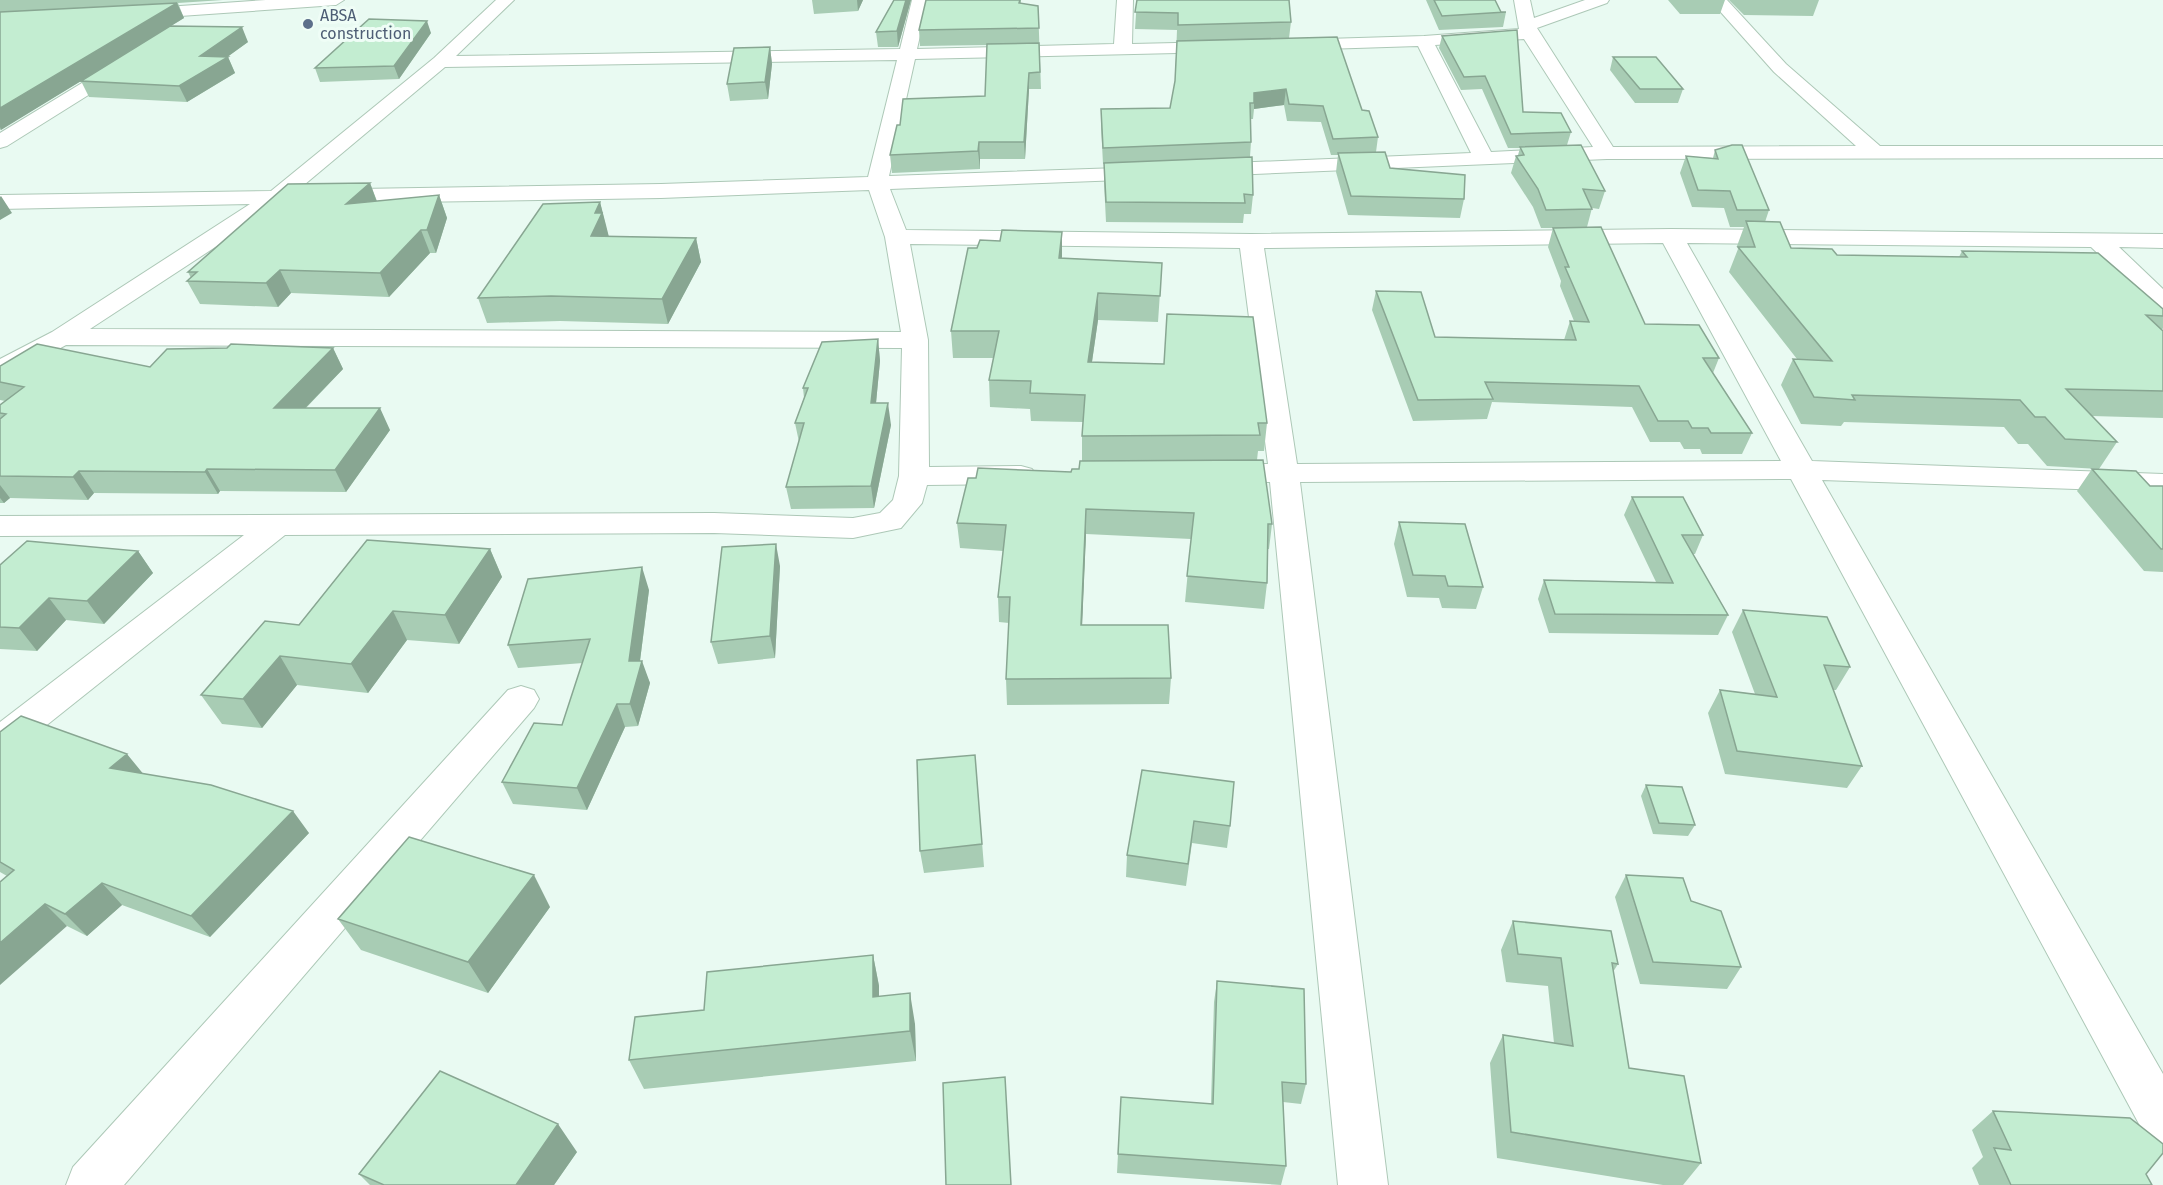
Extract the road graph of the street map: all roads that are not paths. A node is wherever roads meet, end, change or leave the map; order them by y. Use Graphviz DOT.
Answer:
graph roads {
  1 [pos="336,0"];
  2 [pos="506,0"];
  3 [pos="920,0"];
  4 [pos="1125,0"];
  5 [pos="1522,0"];
  6 [pos="1601,0"];
  7 [pos="1718,0"];
  8 [pos="221,5"];
  9 [pos="118,15"];
  10 [pos="185,27"];
  11 [pos="1529,29"];
  12 [pos="1424,41"];
  13 [pos="1274,46"];
  14 [pos="1239,47"];
  15 [pos="1123,50"];
  16 [pos="909,54"];
  17 [pos="136,57"];
  18 [pos="440,62"];
  19 [pos="0,142"];
  20 [pos="1874,152"];
  21 [pos="2163,152"];
  22 [pos="1606,153"];
  23 [pos="1484,158"];
  24 [pos="877,183"];
  25 [pos="278,197"];
  26 [pos="0,202"];
  27 [pos="1671,236"];
  28 [pos="897,237"];
  29 [pos="2096,239"];
  30 [pos="1251,241"];
  31 [pos="2163,241"];
  32 [pos="2163,302"];
  33 [pos="61,337"];
  34 [pos="915,340"];
  35 [pos="0,370"];
  36 [pos="1800,470"];
  37 [pos="1284,472"];
  38 [pos="1188,473"];
  39 [pos="1045,474"];
  40 [pos="914,476"];
  41 [pos="2163,483"];
  42 [pos="0,526"];
  43 [pos="276,526"];
  44 [pos="522,699"];
  45 [pos="0,742"];
  46 [pos="2163,1120"];
  47 [pos="92,1185"];
  48 [pos="1363,1185"];
  1 -- 8 [label="street"];
  2 -- 18 [label="street"];
  3 -- 16 [label="street"];
  4 -- 15 [label="street"];
  5 -- 11 [label="street"];
  6 -- 11 [label="street"];
  7 -- 20 [label="street"];
  8 -- 9 [label="street"];
  8 -- 10 [label="street"];
  11 -- 12 [label="street"];
  11 -- 22 [label="street"];
  12 -- 13 [label="street"];
  12 -- 23 [label="street"];
  14 -- 15 [label="street"];
  15 -- 16 [label="street"];
  16 -- 18 [label="street"];
  16 -- 24 [label="street"];
  17 -- 19 [label="street"];
  18 -- 25 [label="street"];
  20 -- 21 [label="street"];
  20 -- 22 [label="street"];
  22 -- 23 [label="street"];
  23 -- 24 [label="street"];
  24 -- 25 [label="street"];
  24 -- 28 [label="street"];
  25 -- 26 [label="street"];
  25 -- 33 [label="street"];
  27 -- 29 [label="street"];
  27 -- 30 [label="street"];
  27 -- 36 [label="street"];
  28 -- 30 [label="street"];
  28 -- 34 [label="street"];
  29 -- 31 [label="street"];
  29 -- 32 [label="street"];
  30 -- 37 [label="street"];
  33 -- 34 [label="street"];
  33 -- 35 [label="street"];
  34 -- 40 [label="street"];
  36 -- 37 [label="street"];
  36 -- 41 [label="street"];
  36 -- 46 [label="street"];
  37 -- 38 [label="street"];
  37 -- 48 [label="street"];
  39 -- 40 [label="street"];
  40 -- 43 [label="street"];
  42 -- 43 [label="street"];
  43 -- 45 [label="street"];
  44 -- 47 [label="street"];
}
